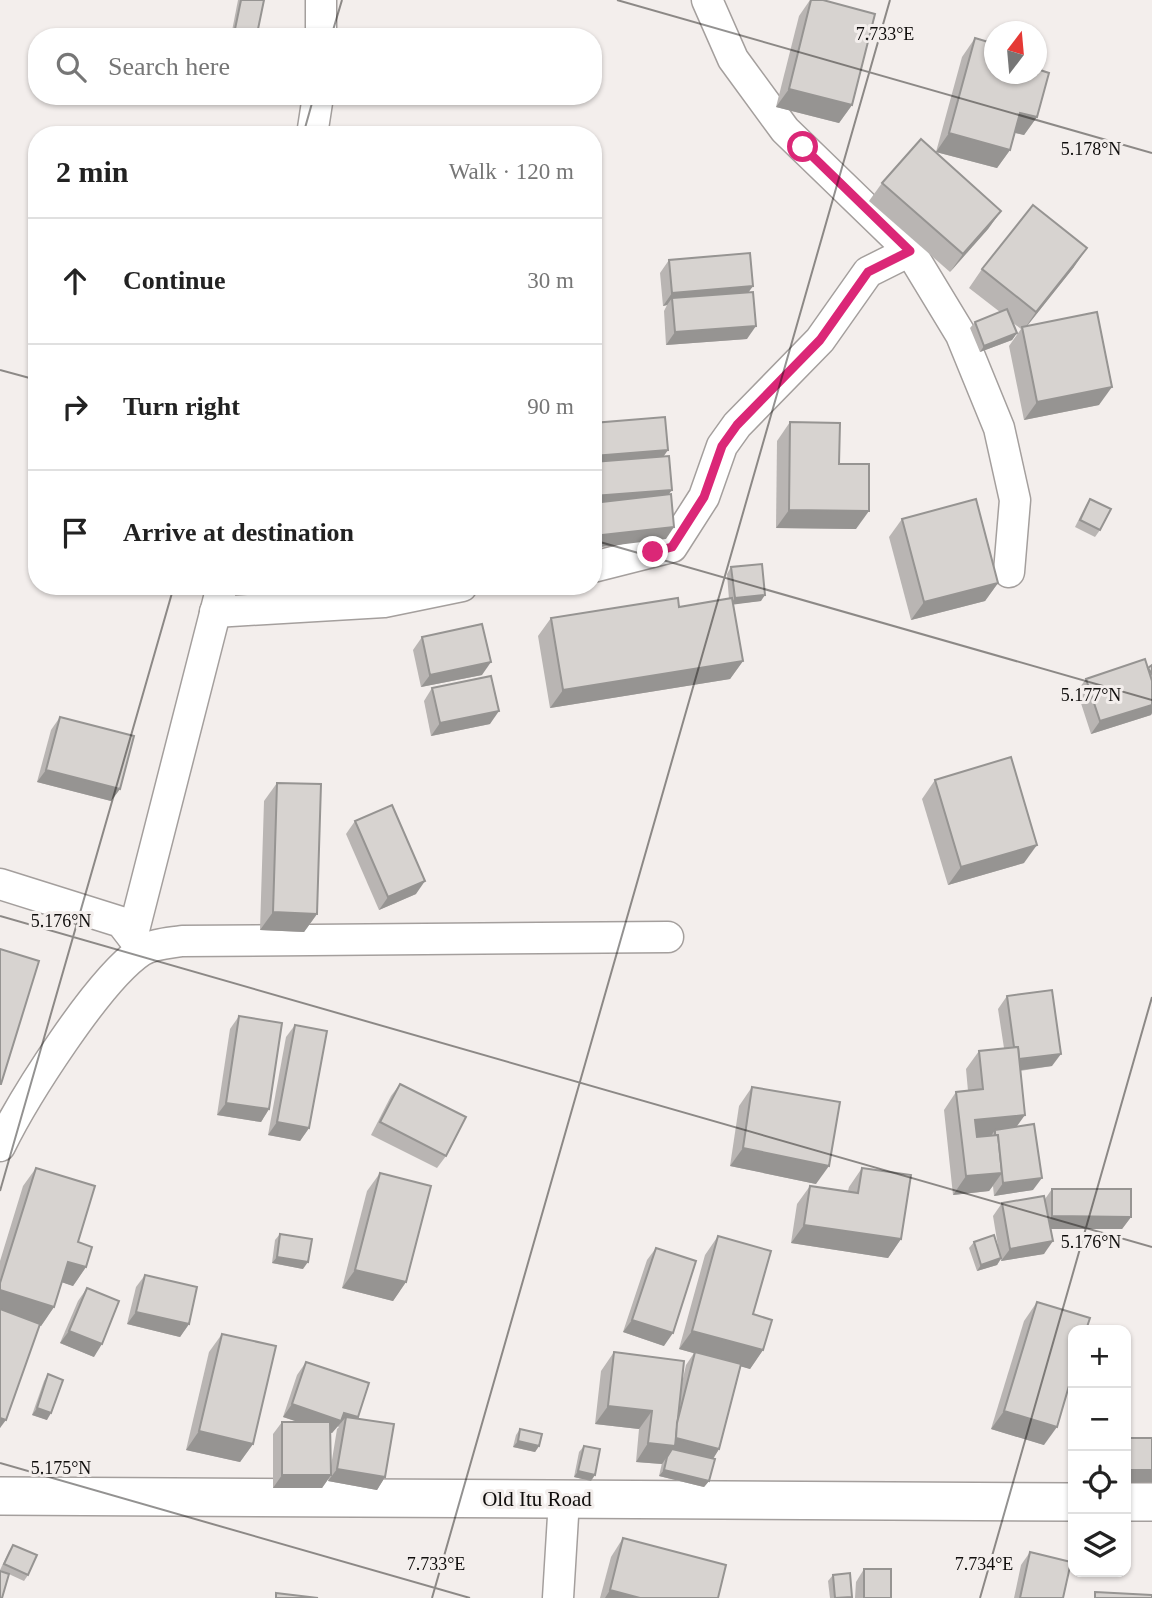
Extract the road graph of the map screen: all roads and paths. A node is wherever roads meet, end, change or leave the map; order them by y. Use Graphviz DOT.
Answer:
graph roads {
  1 [pos="321,0"];
  2 [pos="707,0"];
  3 [pos="321,28"];
  4 [pos="317,105"];
  5 [pos="313,126"];
  6 [pos="910,251"];
  7 [pos="602,565"];
  8 [pos="1009,572"];
  9 [pos="418,595"];
  10 [pos="219,599"];
  11 [pos="0,884"];
  12 [pos="668,937"];
  13 [pos="137,942"];
  14 [pos="0,1146"];
  15 [pos="0,1496"];
  16 [pos="564,1500"];
  17 [pos="1068,1502"];
  18 [pos="1131,1502"];
  19 [pos="1152,1502"];
  20 [pos="558,1598"];
  1 -- 3 [label="street"];
  2 -- 6 [label="street"];
  4 -- 5 [label="street"];
  6 -- 7 [label="street"];
  6 -- 8 [label="street"];
  9 -- 10 [label="street"];
  10 -- 13 [label="street"];
  11 -- 13 [label="street"];
  12 -- 13 [label="street"];
  13 -- 14 [label="street"];
  15 -- 16 [label="street, Old Itu Road"];
  16 -- 17 [label="street, Old Itu Road"];
  16 -- 20 [label="street"];
  18 -- 19 [label="street"];
}
